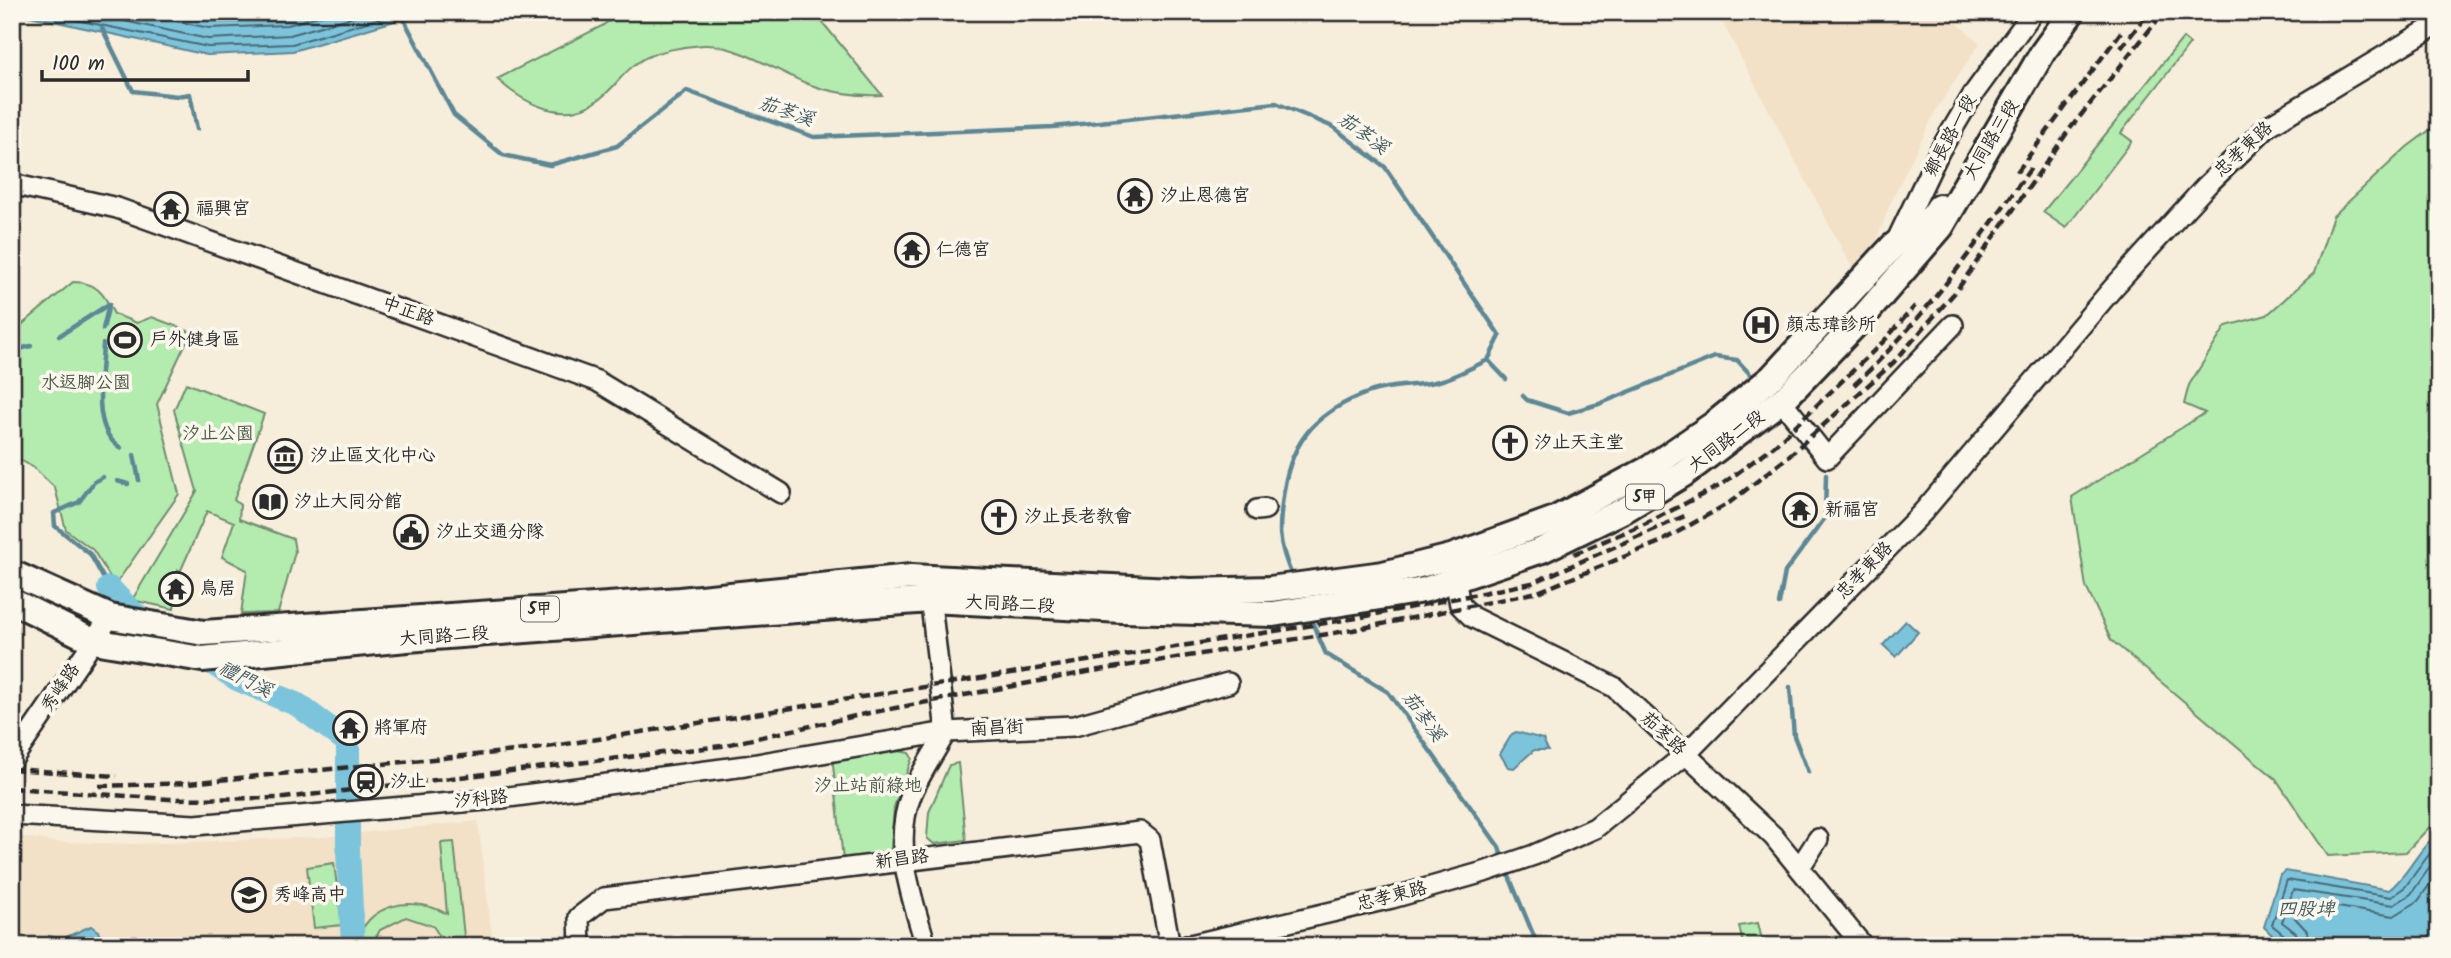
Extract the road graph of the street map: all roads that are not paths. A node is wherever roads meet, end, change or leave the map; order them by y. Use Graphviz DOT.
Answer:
graph roads {
  1 [pos="2033,12"];
  2 [pos="2058,12"];
  3 [pos="2072,12"];
  4 [pos="2439,23"];
  5 [pos="12,184"];
  6 [pos="1901,255"];
  7 [pos="1953,325"];
  8 [pos="1782,400"];
  9 [pos="781,493"];
  10 [pos="1453,569"];
  11 [pos="12,573"];
  12 [pos="929,589"];
  13 [pos="12,601"];
  14 [pos="110,617"];
  15 [pos="204,633"];
  16 [pos="93,641"];
  17 [pos="202,659"];
  18 [pos="1228,683"];
  19 [pos="946,732"];
  20 [pos="1685,755"];
  21 [pos="12,760"];
  22 [pos="12,815"];
  23 [pos="1818,839"];
  24 [pos="902,860"];
  25 [pos="1800,867"];
  26 [pos="580,946"];
  27 [pos="926,946"];
  28 [pos="1170,946"];
  29 [pos="1186,946"];
  30 [pos="1863,946"];
  1 -- 6 [label="street, 鄉長路一段"];
  2 -- 6 [label="main road, 大同路三段 / 5甲"];
  3 -- 6 [label="main road, 大同路三段 / 5甲"];
  4 -- 20 [label="street, 忠孝東路"];
  5 -- 9 [label="street, 中正路"];
  6 -- 8 [label="main road, 大同路二段 / 5甲"];
  6 -- 10 [label="main road, 大同路二段 / 5甲"];
  7 -- 8 [label="street"];
  8 -- 10 [label="main road, 大同路二段 / 5甲"];
  10 -- 12 [label="main road, 大同路二段 / 5甲"];
  10 -- 20 [label="street, 茄苳路"];
  11 -- 14 [label="main road, 大同路二段 / 5甲"];
  12 -- 15 [label="main road, 大同路二段 / 5甲"];
  12 -- 17 [label="main road, 大同路二段 / 5甲"];
  12 -- 19 [label="street"];
  13 -- 16 [label="main road, 大同路二段 / 5甲"];
  14 -- 15 [label="main road, 大同路二段 / 5甲"];
  14 -- 16 [label="street, 秀峰路"];
  15 -- 17 [label="main road"];
  16 -- 17 [label="main road, 大同路二段 / 5甲"];
  16 -- 21 [label="street, 秀峰路"];
  18 -- 19 [label="street, 南昌街"];
  19 -- 22 [label="street, 汐科路"];
  19 -- 24 [label="street, 南昌街"];
  20 -- 25 [label="street, 茄苳路"];
  20 -- 29 [label="street, 忠孝東路"];
  23 -- 25 [label="street"];
  24 -- 26 [label="street, 新昌路"];
  24 -- 27 [label="street, 南昌街"];
  24 -- 28 [label="street, 新昌路"];
  25 -- 30 [label="street, 茄苳路"];
}
